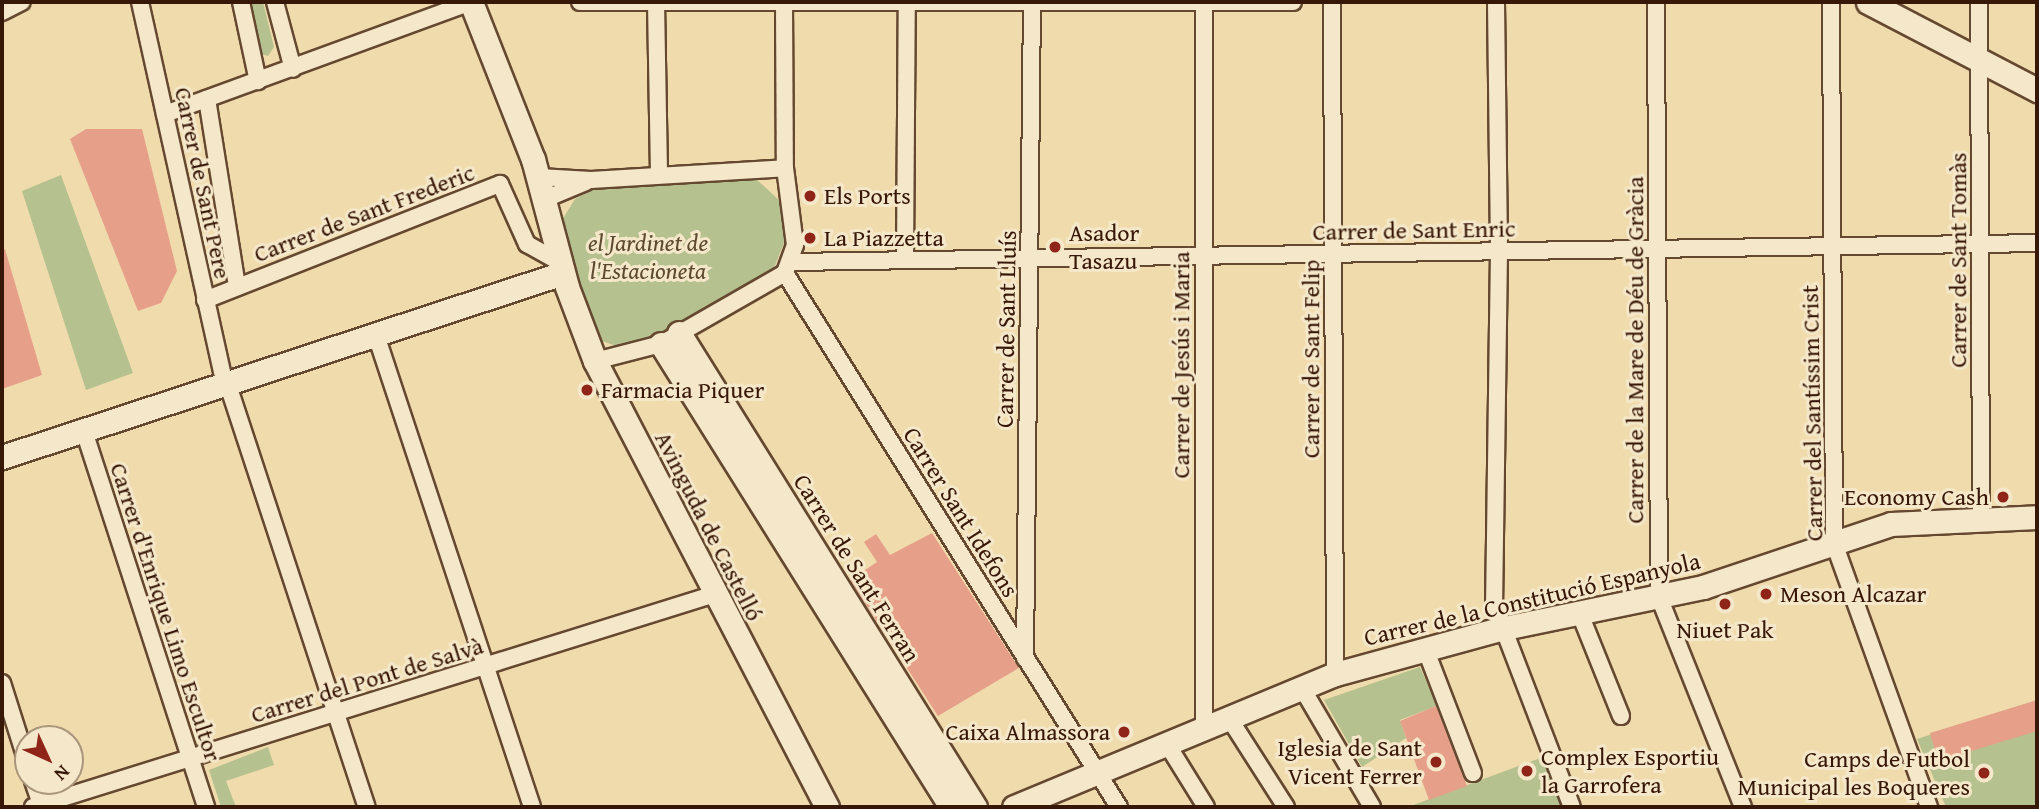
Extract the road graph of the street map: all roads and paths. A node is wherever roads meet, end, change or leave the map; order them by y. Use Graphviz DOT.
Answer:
graph roads {
  1 [pos="22,2"];
  2 [pos="140,2"];
  3 [pos="241,2"];
  4 [pos="275,2"];
  5 [pos="471,2"];
  6 [pos="580,2"];
  7 [pos="907,2"];
  8 [pos="1204,2"];
  9 [pos="1293,2"];
  10 [pos="1332,2"];
  11 [pos="1496,2"];
  12 [pos="1656,2"];
  13 [pos="1831,2"];
  14 [pos="1868,2"];
  15 [pos="1979,2"];
  16 [pos="656,3"];
  17 [pos="785,3"];
  18 [pos="1032,3"];
  19 [pos="2,12"];
  20 [pos="1980,60"];
  21 [pos="293,69"];
  22 [pos="258,81"];
  23 [pos="2037,89"];
  24 [pos="207,99"];
  25 [pos="165,114"];
  26 [pos="785,168"];
  27 [pos="659,172"];
  28 [pos="591,180"];
  29 [pos="542,188"];
  30 [pos="2037,243"];
  31 [pos="1980,244"];
  32 [pos="1832,246"];
  33 [pos="1657,249"];
  34 [pos="1499,251"];
  35 [pos="1333,254"];
  36 [pos="1204,256"];
  37 [pos="905,258"];
  38 [pos="1029,259"];
  39 [pos="561,267"];
  40 [pos="788,268"];
  41 [pos="237,287"];
  42 [pos="205,300"];
  43 [pos="374,329"];
  44 [pos="670,339"];
  45 [pos="595,361"];
  46 [pos="685,363"];
  47 [pos="225,377"];
  48 [pos="81,425"];
  49 [pos="2,445"];
  50 [pos="2,457"];
  51 [pos="2037,517"];
  52 [pos="1981,519"];
  53 [pos="1834,543"];
  54 [pos="715,594"];
  55 [pos="1659,597"];
  56 [pos="1580,614"];
  57 [pos="1500,629"];
  58 [pos="1425,648"];
  59 [pos="1025,658"];
  60 [pos="486,667"];
  61 [pos="1335,674"];
  62 [pos="2,683"];
  63 [pos="1302,688"];
  64 [pos="335,714"];
  65 [pos="1621,716"];
  66 [pos="1229,718"];
  67 [pos="15,725"];
  68 [pos="1203,729"];
  69 [pos="1167,744"];
  70 [pos="190,759"];
  71 [pos="1473,773"];
  72 [pos="1098,774"];
  73 [pos="39,806"];
  74 [pos="206,807"];
  75 [pos="367,807"];
  76 [pos="532,807"];
  77 [pos="827,807"];
  78 [pos="951,807"];
  79 [pos="975,807"];
  80 [pos="1014,807"];
  81 [pos="1119,807"];
  82 [pos="1206,807"];
  83 [pos="1286,807"];
  84 [pos="1372,807"];
  85 [pos="1572,807"];
  86 [pos="1743,807"];
  87 [pos="1929,807"];
  1 -- 19 [label="street"];
  2 -- 25 [label="street, Carrer de Sant Pere"];
  3 -- 22 [label="street"];
  4 -- 21 [label="street"];
  5 -- 21 [label="street"];
  5 -- 29 [label="street, Avinguda de Castelló"];
  6 -- 16 [label="street"];
  7 -- 17 [label="street"];
  7 -- 18 [label="street"];
  7 -- 37 [label="street"];
  8 -- 9 [label="street"];
  8 -- 18 [label="street"];
  8 -- 36 [label="street, Carrer de Jesús i Maria"];
  10 -- 35 [label="street, Carrer de Sant Felip"];
  11 -- 34 [label="street"];
  12 -- 33 [label="street, Carrer de la Mare de Déu de Gràcia"];
  13 -- 32 [label="street, Carrer del Santíssim Crist"];
  14 -- 20 [label="street"];
  15 -- 20 [label="street, Carrer de Sant Tomàs"];
  16 -- 17 [label="street"];
  16 -- 27 [label="street"];
  17 -- 26 [label="street"];
  18 -- 38 [label="street, Carrer de Sant Lluís"];
  20 -- 23 [label="street"];
  20 -- 31 [label="street, Carrer de Sant Tomàs"];
  21 -- 22 [label="street"];
  22 -- 24 [label="street"];
  24 -- 25 [label="street"];
  24 -- 41 [label="street, Carrer de Sant Pere"];
  25 -- 42 [label="street, Carrer de Sant Pere"];
  26 -- 27 [label="street"];
  26 -- 40 [label="street"];
  27 -- 28 [label="street"];
  28 -- 29 [label="street"];
  28 -- 29 [label="street"];
  29 -- 39 [label="street, Avinguda de Castelló"];
  30 -- 31 [label="street, Carrer de Sant Enric"];
  31 -- 32 [label="street, Carrer de Sant Enric"];
  31 -- 52 [label="street, Carrer de Sant Tomàs"];
  32 -- 33 [label="street, Carrer de Sant Enric"];
  32 -- 53 [label="street, Carrer del Santíssim Crist"];
  33 -- 34 [label="street, Carrer de Sant Enric"];
  33 -- 55 [label="street, Carrer de la Mare de Déu de Gràcia"];
  34 -- 35 [label="street, Carrer de Sant Enric"];
  34 -- 57 [label="street"];
  35 -- 36 [label="street, Carrer de Sant Enric"];
  35 -- 61 [label="street, Carrer de Sant Felip"];
  36 -- 38 [label="street, Carrer de Sant Enric"];
  36 -- 68 [label="street, Carrer de Jesús i Maria"];
  37 -- 38 [label="street, Carrer de Sant Enric"];
  37 -- 40 [label="street, Carrer de Sant Enric"];
  38 -- 59 [label="street, Carrer de Sant Lluís"];
  39 -- 41 [label="street, Carrer de Sant Frederic"];
  39 -- 43 [label="street"];
  39 -- 45 [label="street, Avinguda de Castelló"];
  40 -- 44 [label="street"];
  40 -- 59 [label="street, Carrer Sant Idefons"];
  41 -- 42 [label="street, Carrer de Sant Frederic"];
  42 -- 47 [label="street, Carrer de Sant Pere"];
  43 -- 47 [label="street"];
  43 -- 60 [label="street"];
  44 -- 45 [label="street"];
  44 -- 46 [label="street, Carrer de Sant Ferran"];
  45 -- 54 [label="street, Avinguda de Castelló"];
  46 -- 78 [label="street, Carrer de Sant Ferran"];
  46 -- 79 [label="street, Carrer de Sant Ferran"];
  47 -- 48 [label="street"];
  47 -- 64 [label="street, Carrer de Sant Pere"];
  48 -- 49 [label="street"];
  48 -- 50 [label="street"];
  48 -- 70 [label="street, Carrer d'Enrique Limo Escultor"];
  51 -- 52 [label="street, Carrer de la Constitució Espanyola"];
  52 -- 53 [label="street, Carrer de la Constitució Espanyola"];
  53 -- 55 [label="street, Carrer de la Constitució Espanyola"];
  53 -- 87 [label="street, Carrer del Santíssim Crist"];
  54 -- 60 [label="street, Carrer del Pont de Salvà"];
  54 -- 77 [label="street, Avinguda de Castelló"];
  55 -- 56 [label="street, Carrer de la Constitució Espanyola"];
  55 -- 86 [label="street, Carrer de la Mare de Déu de Gràcia"];
  56 -- 57 [label="street, Carrer de la Constitució Espanyola"];
  56 -- 65 [label="street"];
  57 -- 58 [label="street, Carrer de la Constitució Espanyola"];
  57 -- 85 [label="street"];
  58 -- 61 [label="street, Carrer de la Constitució Espanyola"];
  58 -- 71 [label="street"];
  59 -- 72 [label="street, Carrer Sant Idefons"];
  60 -- 64 [label="street, Carrer del Pont de Salvà"];
  60 -- 76 [label="street"];
  61 -- 63 [label="street, Carrer de la Constitució Espanyola"];
  62 -- 67 [label="street"];
  63 -- 66 [label="street, Carrer de la Constitució Espanyola"];
  63 -- 84 [label="street"];
  64 -- 70 [label="street, Carrer del Pont de Salvà"];
  64 -- 75 [label="street, Carrer de Sant Pere"];
  66 -- 68 [label="street, Carrer de la Constitució Espanyola"];
  66 -- 83 [label="street"];
  68 -- 69 [label="street, Carrer de la Constitució Espanyola"];
  69 -- 72 [label="street, Carrer de la Constitució Espanyola"];
  69 -- 82 [label="street"];
  70 -- 73 [label="street, Carrer del Pont de Salvà"];
  70 -- 74 [label="street, Carrer d'Enrique Limo Escultor"];
  72 -- 80 [label="street, Carrer de la Constitució Espanyola"];
  72 -- 81 [label="street, Carrer Sant Idefons"];
}
